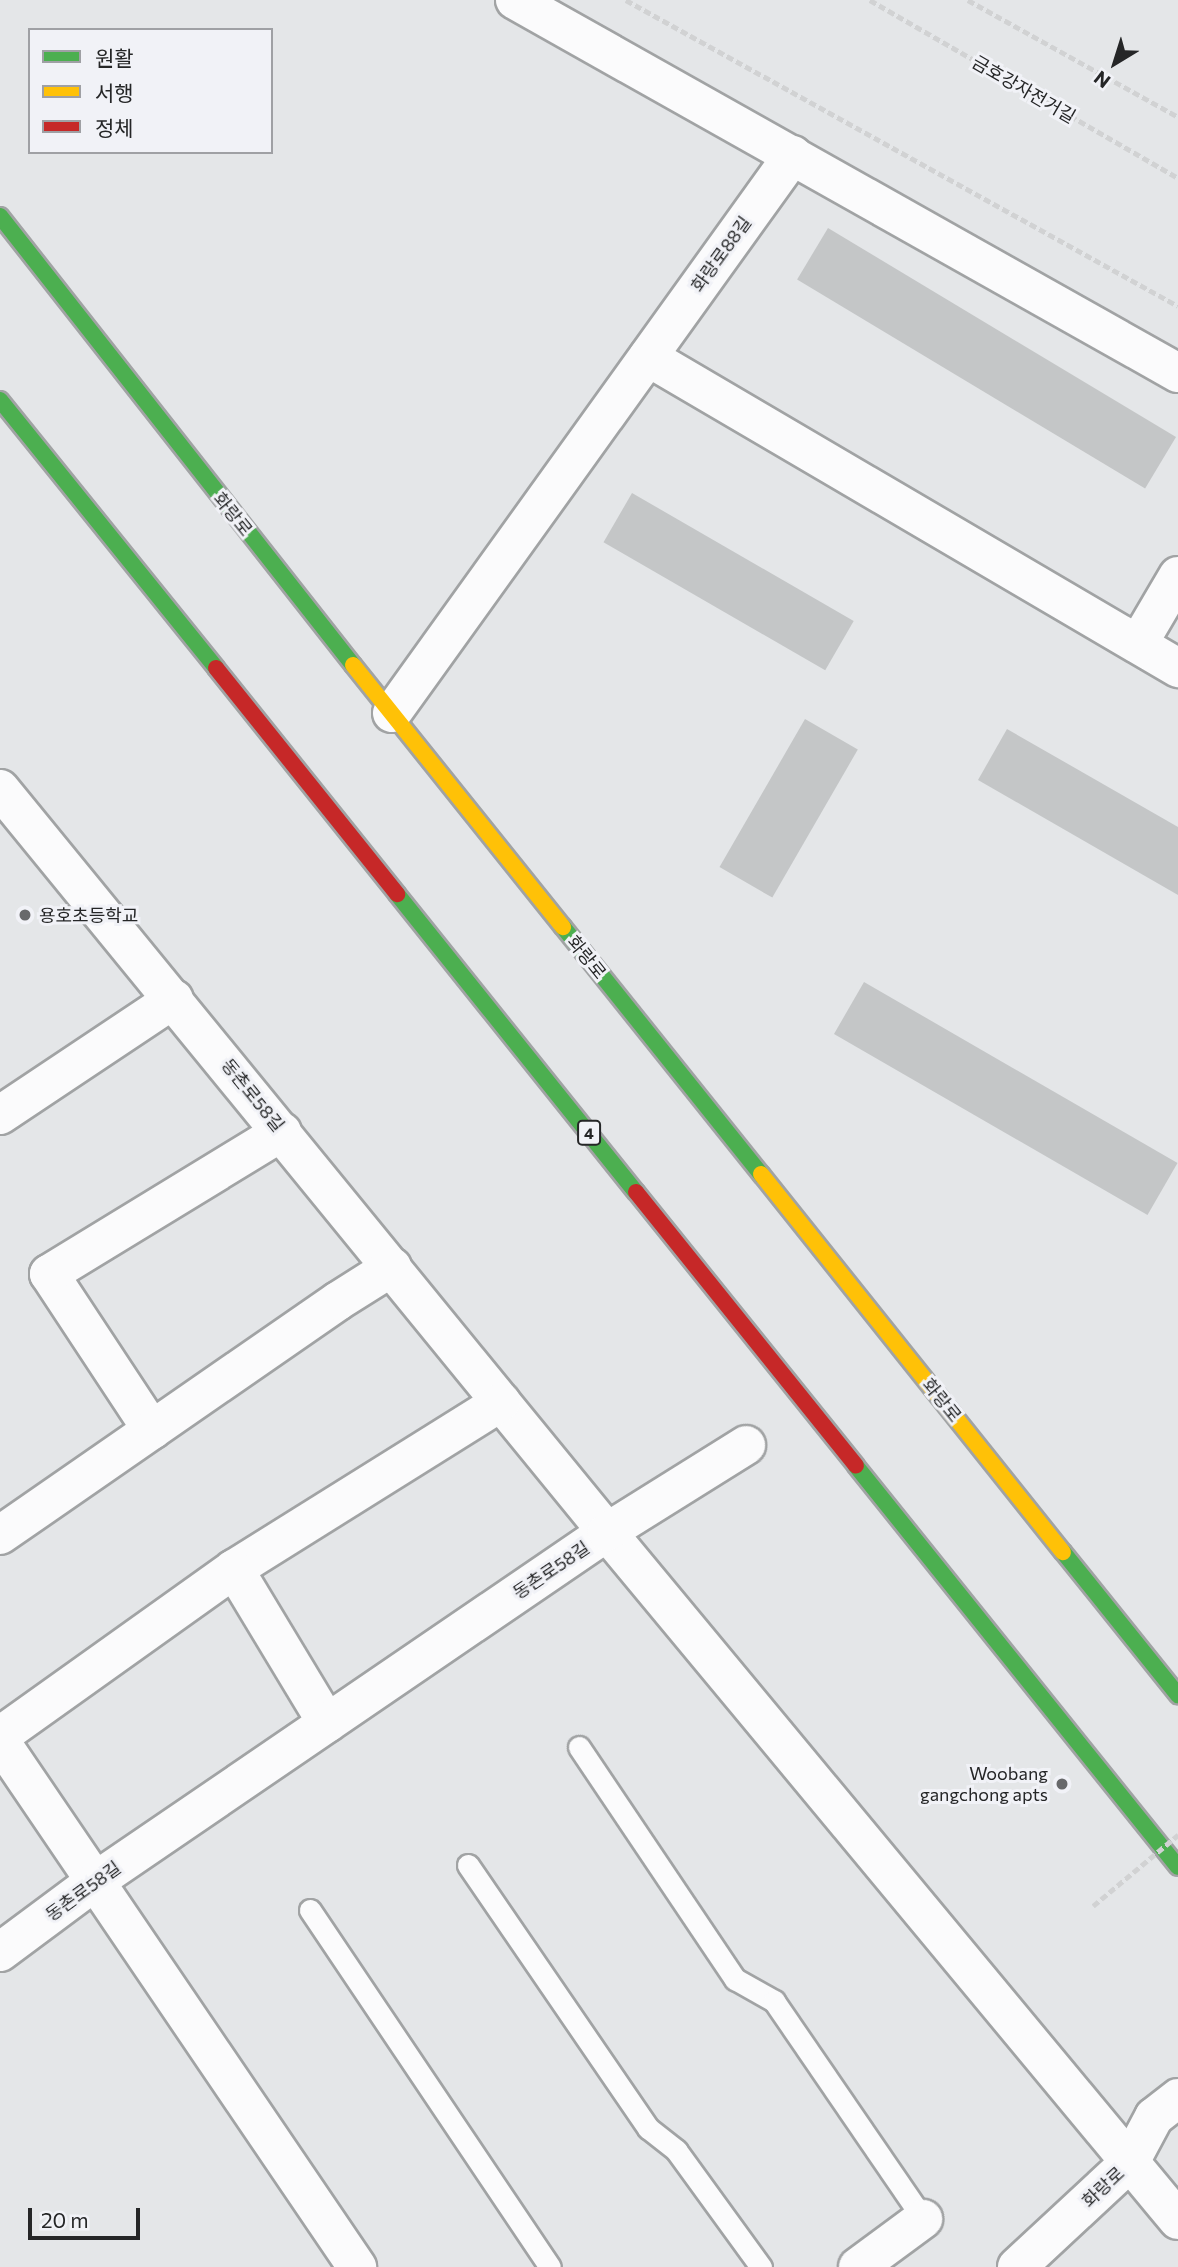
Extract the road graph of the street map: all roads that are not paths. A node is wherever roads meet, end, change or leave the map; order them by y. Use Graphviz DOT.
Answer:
graph roads {
  1 [pos="515,0"];
  2 [pos="793,155"];
  3 [pos="0,216"];
  4 [pos="648,357"];
  5 [pos="1178,373"];
  6 [pos="0,400"];
  7 [pos="1178,576"];
  8 [pos="1138,644"];
  9 [pos="1178,668"];
  10 [pos="392,713"];
  11 [pos="0,789"];
  12 [pos="174,999"];
  13 [pos="0,1115"];
  14 [pos="282,1132"];
  15 [pos="392,1267"];
  16 [pos="501,1402"];
  17 [pos="152,1430"];
  18 [pos="746,1445"];
  19 [pos="607,1532"];
  20 [pos="0,1535"];
  21 [pos="234,1569"];
  22 [pos="1178,1695"];
  23 [pos="327,1723"];
  24 [pos="0,1739"];
  25 [pos="579,1747"];
  26 [pos="468,1865"];
  27 [pos="1178,1867"];
  28 [pos="97,1880"];
  29 [pos="310,1910"];
  30 [pos="0,1952"];
  31 [pos="1178,2098"];
  32 [pos="1130,2162"];
  33 [pos="923,2219"];
  34 [pos="1178,2220"];
  35 [pos="357,2267"];
  36 [pos="550,2267"];
  37 [pos="761,2267"];
  38 [pos="858,2267"];
  39 [pos="1017,2267"];
  1 -- 2 [label="street"];
  2 -- 4 [label="street, 화랑로88길"];
  2 -- 5 [label="street"];
  3 -- 10 [label="main road, 화랑로"];
  4 -- 8 [label="street"];
  4 -- 10 [label="street, 화랑로88길"];
  6 -- 27 [label="main road, 4"];
  7 -- 8 [label="street"];
  8 -- 9 [label="street"];
  10 -- 22 [label="main road, 화랑로"];
  11 -- 12 [label="street, 동촌로58길"];
  12 -- 13 [label="street"];
  12 -- 14 [label="street, 동촌로58길"];
  14 -- 15 [label="street, 동촌로58길"];
  14 -- 17 [label="street"];
  15 -- 16 [label="street, 동촌로58길"];
  15 -- 17 [label="street"];
  16 -- 19 [label="street, 동촌로58길"];
  16 -- 21 [label="street"];
  17 -- 20 [label="street"];
  18 -- 19 [label="street"];
  19 -- 23 [label="street, 동촌로58길"];
  19 -- 32 [label="street"];
  21 -- 23 [label="street"];
  21 -- 24 [label="street"];
  23 -- 28 [label="street, 동촌로58길"];
  24 -- 28 [label="street"];
  25 -- 33 [label="lane"];
  26 -- 37 [label="lane"];
  28 -- 30 [label="street, 동촌로58길"];
  28 -- 35 [label="street"];
  29 -- 36 [label="lane"];
  31 -- 32 [label="street, 화랑로"];
  32 -- 34 [label="street"];
  32 -- 39 [label="street, 화랑로"];
  33 -- 38 [label="street"];
}
